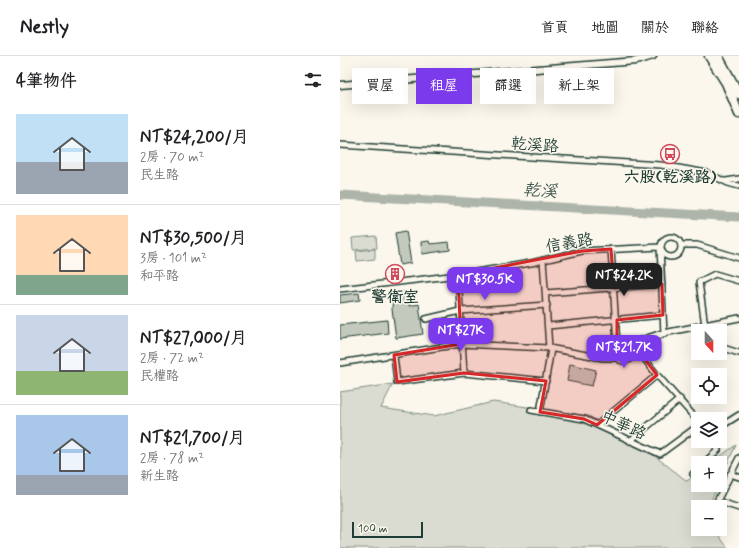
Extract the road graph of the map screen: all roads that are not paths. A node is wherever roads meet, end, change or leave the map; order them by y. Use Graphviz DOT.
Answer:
graph roads {
  1 [pos="653,56"];
  2 [pos="708,56"];
  3 [pos="718,56"];
  4 [pos="340,85"];
  5 [pos="739,94"];
  6 [pos="739,114"];
  7 [pos="340,145"];
  8 [pos="739,179"];
  9 [pos="726,182"];
  10 [pos="739,186"];
  11 [pos="681,245"];
  12 [pos="660,247"];
  13 [pos="611,249"];
  14 [pos="739,258"];
  15 [pos="543,260"];
  16 [pos="458,275"];
  17 [pos="739,281"];
  18 [pos="662,284"];
  19 [pos="340,288"];
  20 [pos="614,288"];
  21 [pos="546,293"];
  22 [pos="547,305"];
  23 [pos="460,311"];
  24 [pos="663,315"];
  25 [pos="739,318"];
  26 [pos="426,319"];
  27 [pos="617,320"];
  28 [pos="705,324"];
  29 [pos="710,324"];
  30 [pos="548,326"];
  31 [pos="691,328"];
  32 [pos="664,334"];
  33 [pos="461,344"];
  34 [pos="629,344"];
  35 [pos="616,346"];
  36 [pos="550,349"];
  37 [pos="727,349"];
  38 [pos="636,352"];
  39 [pos="738,353"];
  40 [pos="583,354"];
  41 [pos="394,355"];
  42 [pos="617,358"];
  43 [pos="340,363"];
  44 [pos="464,373"];
  45 [pos="657,375"];
  46 [pos="546,381"];
  47 [pos="680,400"];
  48 [pos="532,410"];
  49 [pos="540,412"];
  50 [pos="691,413"];
  51 [pos="739,415"];
  52 [pos="727,423"];
  53 [pos="597,425"];
  54 [pos="691,431"];
  55 [pos="630,441"];
  56 [pos="717,448"];
  57 [pos="712,456"];
  58 [pos="739,458"];
  59 [pos="730,474"];
  60 [pos="739,477"];
  61 [pos="739,508"];
  1 -- 4 [label="street"];
  2 -- 6 [label="main road"];
  3 -- 5 [label="main road"];
  7 -- 9 [label="street, 乾溪路"];
  8 -- 9 [label="street"];
  9 -- 10 [label="street, 乾溪路"];
  11 -- 12 [label="street, 信義路"];
  11 -- 12 [label="street"];
  11 -- 14 [label="street, 信義路"];
  12 -- 13 [label="street, 信義路"];
  12 -- 18 [label="street"];
  13 -- 15 [label="street, 信義路"];
  13 -- 20 [label="street"];
  15 -- 16 [label="street, 信義路"];
  15 -- 21 [label="street"];
  16 -- 19 [label="street, 信義路"];
  16 -- 23 [label="street"];
  17 -- 28 [label="street"];
  18 -- 20 [label="street"];
  18 -- 24 [label="street"];
  20 -- 21 [label="street"];
  20 -- 27 [label="street"];
  21 -- 22 [label="street"];
  22 -- 23 [label="street"];
  22 -- 30 [label="street"];
  23 -- 26 [label="street"];
  23 -- 33 [label="street"];
  24 -- 27 [label="street"];
  24 -- 32 [label="street"];
  25 -- 29 [label="street"];
  27 -- 30 [label="street"];
  27 -- 35 [label="street"];
  30 -- 36 [label="street"];
  31 -- 32 [label="street"];
  32 -- 34 [label="street"];
  32 -- 38 [label="street"];
  33 -- 36 [label="street"];
  33 -- 41 [label="street"];
  33 -- 44 [label="street"];
  34 -- 35 [label="street"];
  34 -- 38 [label="street"];
  35 -- 40 [label="street"];
  35 -- 42 [label="street"];
  36 -- 40 [label="street"];
  36 -- 46 [label="street"];
  37 -- 39 [label="street"];
  38 -- 42 [label="street"];
  38 -- 45 [label="street"];
  40 -- 42 [label="street"];
  41 -- 43 [label="street"];
  41 -- 44 [label="street"];
  44 -- 46 [label="street"];
  45 -- 47 [label="street"];
  45 -- 53 [label="street"];
  46 -- 49 [label="street"];
  47 -- 50 [label="street"];
  47 -- 55 [label="street"];
  48 -- 49 [label="street, 中華路"];
  49 -- 53 [label="street, 中華路"];
  51 -- 52 [label="street"];
  53 -- 55 [label="street, 中華路"];
  54 -- 55 [label="street, 中華路"];
  56 -- 57 [label="street"];
  58 -- 59 [label="street"];
  59 -- 60 [label="street"];
  59 -- 61 [label="street"];
}
